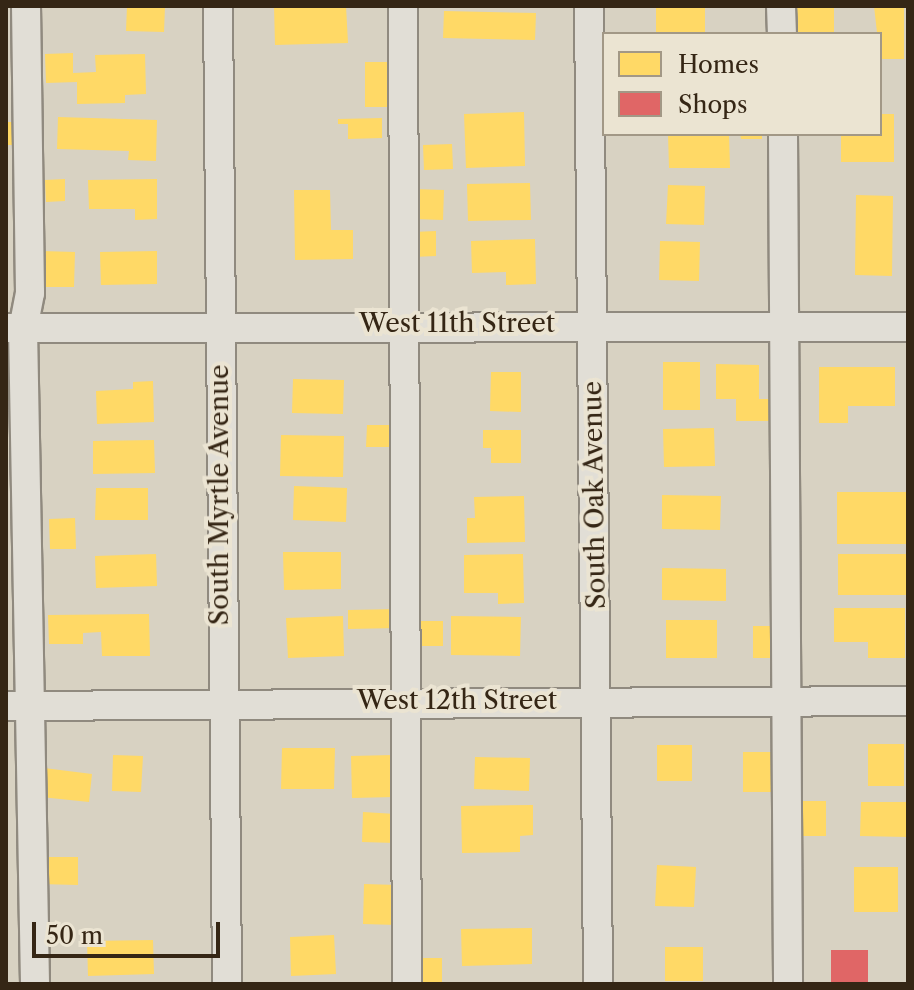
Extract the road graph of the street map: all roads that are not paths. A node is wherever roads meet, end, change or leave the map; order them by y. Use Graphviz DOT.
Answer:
graph roads {
  1 [pos="26,6"];
  2 [pos="218,6"];
  3 [pos="403,6"];
  4 [pos="589,6"];
  5 [pos="781,6"];
  6 [pos="782,32"];
  7 [pos="783,136"];
  8 [pos="408,324"];
  9 [pos="593,324"];
  10 [pos="219,325"];
  11 [pos="785,326"];
  12 [pos="908,327"];
  13 [pos="14,328"];
  14 [pos="598,701"];
  15 [pos="785,701"];
  16 [pos="908,701"];
  17 [pos="221,702"];
  18 [pos="405,702"];
  19 [pos="19,706"];
  20 [pos="35,984"];
  21 [pos="227,984"];
  22 [pos="407,984"];
  23 [pos="598,984"];
  24 [pos="788,984"];
  1 -- 13 [label="street"];
  2 -- 10 [label="street, South Myrtle Avenue"];
  3 -- 8 [label="street"];
  4 -- 9 [label="street, South Oak Avenue"];
  5 -- 6 [label="street"];
  7 -- 11 [label="street"];
  8 -- 9 [label="street, West 11th Street"];
  8 -- 10 [label="street, West 11th Street"];
  8 -- 18 [label="street"];
  9 -- 11 [label="street, West 11th Street"];
  9 -- 14 [label="street, South Oak Avenue"];
  10 -- 13 [label="street, West 11th Street"];
  10 -- 17 [label="street, South Myrtle Avenue"];
  11 -- 12 [label="street, West 11th Street"];
  11 -- 15 [label="street"];
  13 -- 19 [label="street"];
  14 -- 15 [label="street, West 12th Street"];
  14 -- 18 [label="street, West 12th Street"];
  14 -- 23 [label="street, South Oak Avenue"];
  15 -- 16 [label="street, West 12th Street"];
  15 -- 24 [label="street"];
  17 -- 18 [label="street, West 12th Street"];
  17 -- 19 [label="street, West 12th Street"];
  17 -- 21 [label="street, South Myrtle Avenue"];
  18 -- 22 [label="street"];
  19 -- 20 [label="street"];
}
